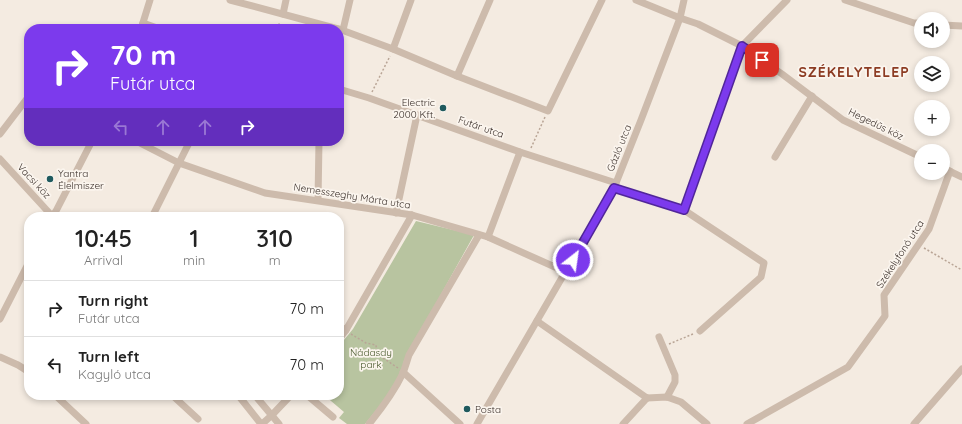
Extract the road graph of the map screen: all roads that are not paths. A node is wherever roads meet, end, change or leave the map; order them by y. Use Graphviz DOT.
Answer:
graph roads {
  1 [pos="150,0"];
  2 [pos="230,0"];
  3 [pos="286,0"];
  4 [pos="350,0"];
  5 [pos="411,0"];
  6 [pos="490,0"];
  7 [pos="602,0"];
  8 [pos="636,0"];
  9 [pos="684,0"];
  10 [pos="787,0"];
  11 [pos="845,0"];
  12 [pos="283,14"];
  13 [pos="680,18"];
  14 [pos="914,23"];
  15 [pos="143,24"];
  16 [pos="319,24"];
  17 [pos="342,24"];
  18 [pos="950,25"];
  19 [pos="962,26"];
  20 [pos="344,31"];
  21 [pos="742,46"];
  22 [pos="393,49"];
  23 [pos="456,76"];
  24 [pos="344,90"];
  25 [pos="812,96"];
  26 [pos="24,103"];
  27 [pos="417,115"];
  28 [pos="0,134"];
  29 [pos="89,146"];
  30 [pos="146,146"];
  31 [pos="188,146"];
  32 [pos="319,146"];
  33 [pos="520,152"];
  34 [pos="914,154"];
  35 [pos="775,157"];
  36 [pos="0,159"];
  37 [pos="179,163"];
  38 [pos="950,172"];
  39 [pos="962,177"];
  40 [pos="947,180"];
  41 [pos="615,186"];
  42 [pos="318,200"];
  43 [pos="684,210"];
  44 [pos="48,212"];
  45 [pos="55,212"];
  46 [pos="154,212"];
  47 [pos="396,213"];
  48 [pos="412,215"];
  49 [pos="479,235"];
  50 [pos="488,237"];
  51 [pos="566,272"];
  52 [pos="24,273"];
  53 [pos="0,319"];
  54 [pos="537,321"];
  55 [pos="346,330"];
  56 [pos="700,331"];
  57 [pos="344,333"];
  58 [pos="659,337"];
  59 [pos="0,357"];
  60 [pos="24,369"];
  61 [pos="962,369"];
  62 [pos="404,372"];
  63 [pos="667,396"];
  64 [pos="647,398"];
  65 [pos="60,400"];
  66 [pos="242,400"];
  67 [pos="259,400"];
  68 [pos="286,400"];
  69 [pos="313,400"];
  70 [pos="178,401"];
  71 [pos="272,415"];
  72 [pos="333,417"];
  73 [pos="198,419"];
  74 [pos="86,424"];
  75 [pos="262,424"];
  76 [pos="279,424"];
  77 [pos="369,424"];
  78 [pos="460,424"];
  79 [pos="477,424"];
  80 [pos="623,424"];
  81 [pos="707,424"];
  82 [pos="747,424"];
  83 [pos="914,424"];
  1 -- 15 [label="street"];
  2 -- 12 [label="street"];
  3 -- 12 [label="street"];
  4 -- 17 [label="street"];
  5 -- 22 [label="street"];
  6 -- 23 [label="street"];
  7 -- 23 [label="street"];
  8 -- 13 [label="street, Hegedűs köz"];
  9 -- 13 [label="street, Gázló utca"];
  10 -- 21 [label="street"];
  11 -- 14 [label="street"];
  12 -- 16 [label="street"];
  13 -- 21 [label="street, Hegedűs köz"];
  13 -- 41 [label="street, Gázló utca"];
  18 -- 19 [label="street"];
  20 -- 22 [label="street"];
  21 -- 25 [label="street, Hegedűs köz"];
  21 -- 43 [label="street"];
  22 -- 23 [label="street"];
  24 -- 27 [label="street, Futár utca"];
  25 -- 34 [label="street, Hegedűs köz"];
  25 -- 35 [label="street"];
  26 -- 28 [label="street"];
  27 -- 33 [label="street, Futár utca"];
  27 -- 47 [label="street"];
  29 -- 45 [label="street"];
  30 -- 37 [label="street, Nemesszeghy Márta utca"];
  31 -- 37 [label="street"];
  32 -- 42 [label="street"];
  33 -- 41 [label="street, Futár utca"];
  33 -- 50 [label="street"];
  36 -- 44 [label="street, Vacsi köz"];
  37 -- 42 [label="street, Nemesszeghy Márta utca"];
  37 -- 46 [label="street"];
  38 -- 39 [label="street"];
  40 -- 82 [label="street, Székelyfonó utca"];
  41 -- 43 [label="street, Futár utca"];
  41 -- 51 [label="street, Gázló utca"];
  42 -- 47 [label="street, Nemesszeghy Márta utca"];
  43 -- 56 [label="street, Futár utca"];
  47 -- 48 [label="street, Nemesszeghy Márta utca"];
  48 -- 49 [label="street, Nemesszeghy Márta utca"];
  48 -- 55 [label="street"];
  49 -- 50 [label="street, Nemesszeghy Márta utca"];
  49 -- 62 [label="street"];
  50 -- 51 [label="street, Nemesszeghy Márta utca"];
  51 -- 54 [label="street, Gázló utca"];
  52 -- 53 [label="street"];
  54 -- 64 [label="street"];
  54 -- 79 [label="street, Gázló utca"];
  55 -- 57 [label="street"];
  58 -- 63 [label="street"];
  59 -- 60 [label="street"];
  61 -- 83 [label="street"];
  62 -- 77 [label="street"];
  62 -- 78 [label="street"];
  63 -- 64 [label="street"];
  63 -- 81 [label="street"];
  64 -- 80 [label="street"];
  65 -- 74 [label="street"];
  66 -- 75 [label="street"];
  67 -- 71 [label="street"];
  68 -- 71 [label="street"];
  69 -- 72 [label="street"];
  70 -- 73 [label="street"];
  71 -- 75 [label="street"];
  71 -- 76 [label="street"];
}
